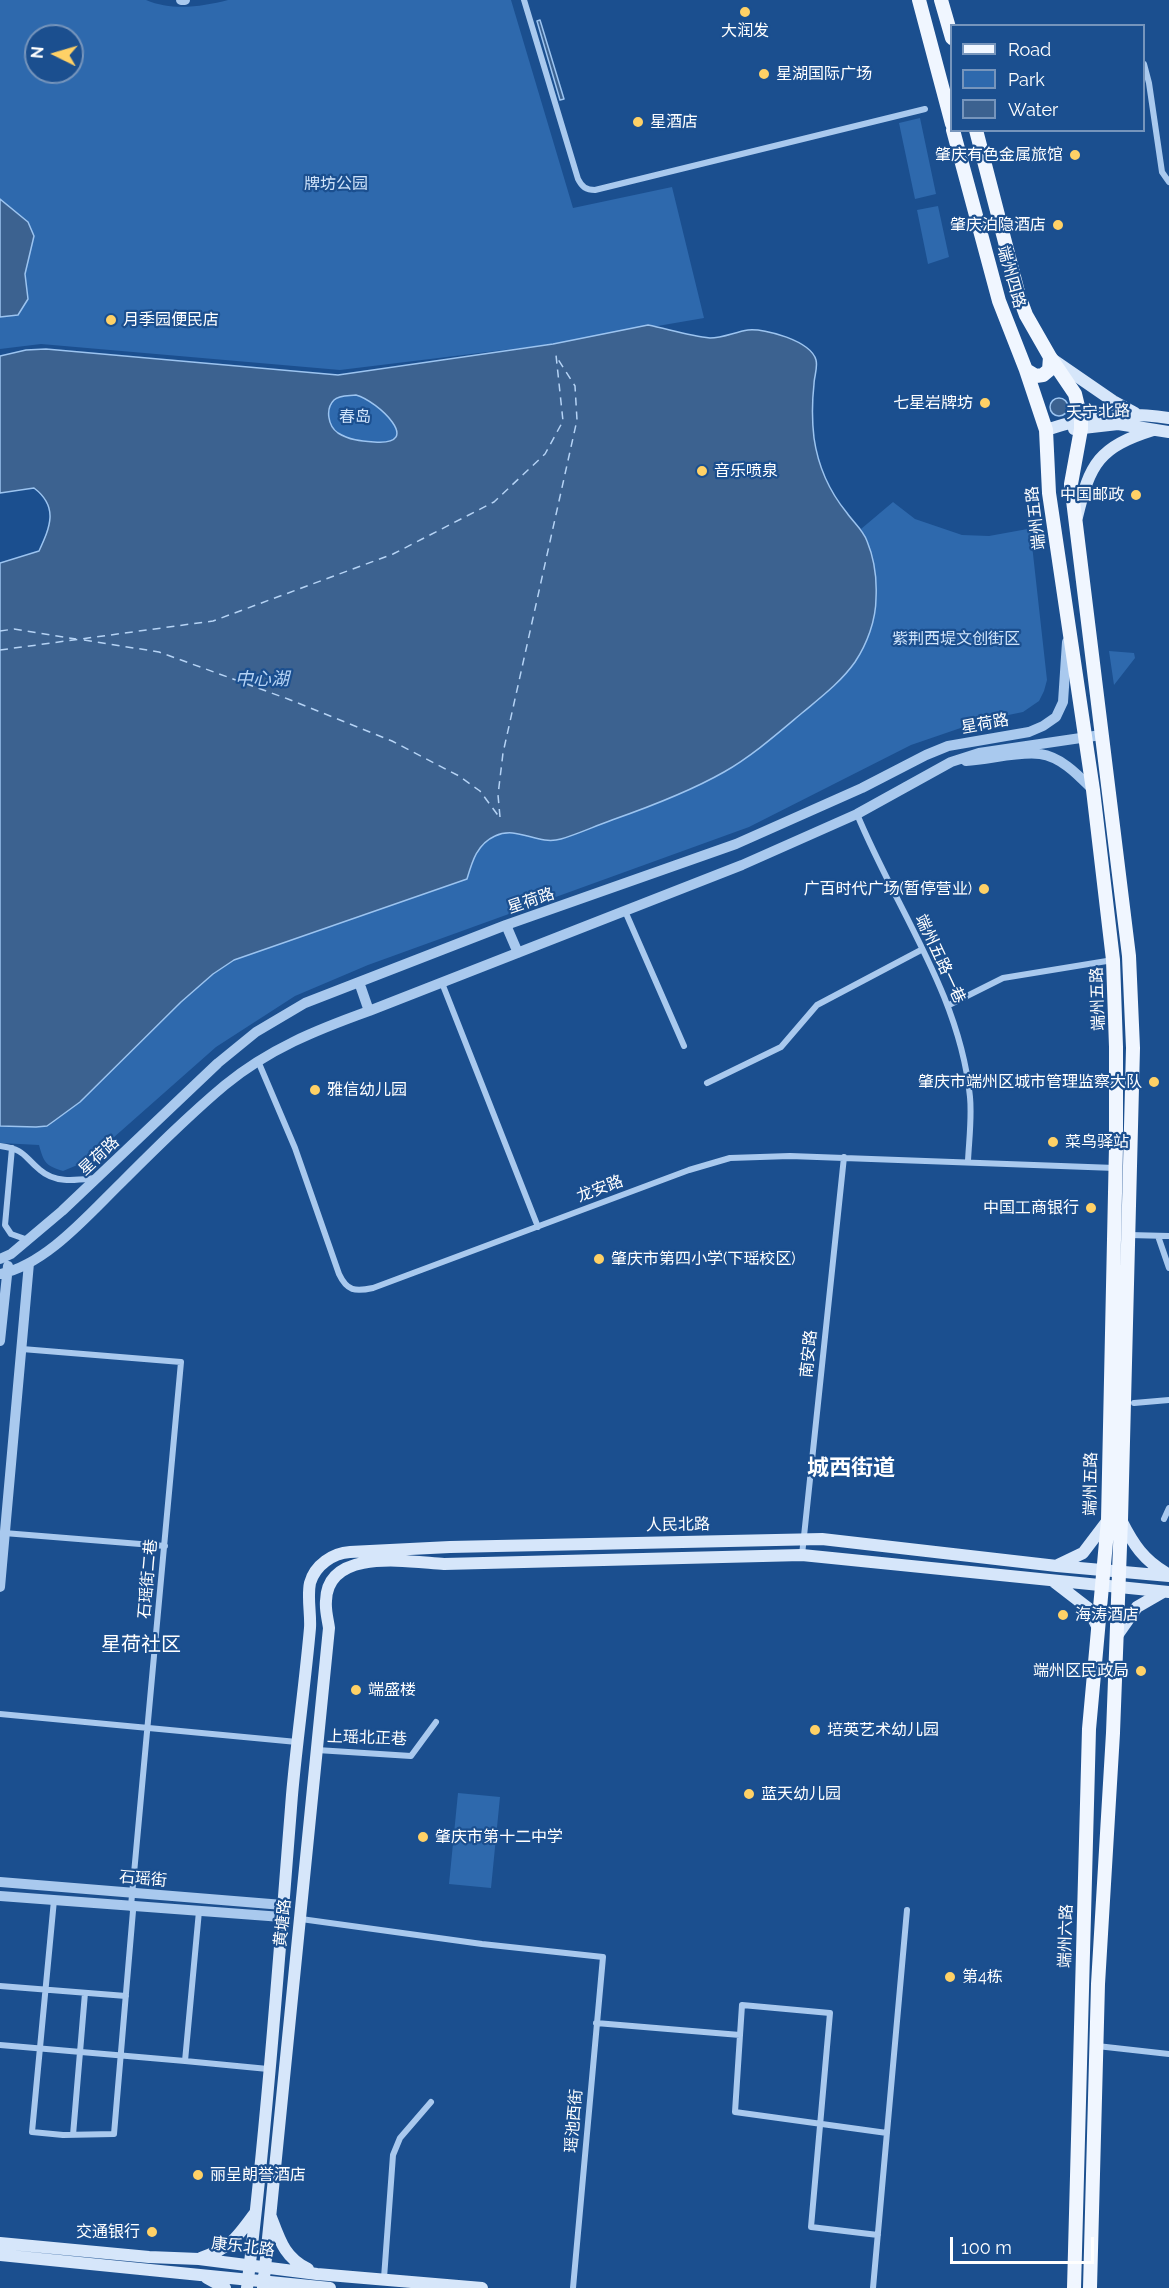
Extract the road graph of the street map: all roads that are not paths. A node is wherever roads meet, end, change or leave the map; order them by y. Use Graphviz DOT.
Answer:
graph roads {
  1 [pos="524,0"];
  2 [pos="919,0"];
  3 [pos="941,0"];
  4 [pos="950,34"];
  5 [pos="1145,70"];
  6 [pos="925,109"];
  7 [pos="950,120"];
  8 [pos="954,132"];
  9 [pos="977,132"];
  10 [pos="1169,182"];
  11 [pos="1050,357"];
  12 [pos="1026,370"];
  13 [pos="1136,414"];
  14 [pos="1169,418"];
  15 [pos="1081,424"];
  16 [pos="1046,430"];
  17 [pos="1153,430"];
  18 [pos="1169,432"];
  19 [pos="1075,524"];
  20 [pos="1068,630"];
  21 [pos="1101,735"];
  22 [pos="1085,737"];
  23 [pos="951,762"];
  24 [pos="1093,790"];
  25 [pos="857,814"];
  26 [pos="625,911"];
  27 [pos="507,925"];
  28 [pos="921,950"];
  29 [pos="518,953"];
  30 [pos="1113,960"];
  31 [pos="358,982"];
  32 [pos="442,983"];
  33 [pos="949,1005"];
  34 [pos="369,1011"];
  35 [pos="684,1046"];
  36 [pos="258,1060"];
  37 [pos="706,1083"];
  38 [pos="0,1146"];
  39 [pos="12,1148"];
  40 [pos="844,1156"];
  41 [pos="968,1161"];
  42 [pos="1115,1168"];
  43 [pos="98,1178"];
  44 [pos="62,1211"];
  45 [pos="77,1226"];
  46 [pos="538,1227"];
  47 [pos="1128,1235"];
  48 [pos="1158,1236"];
  49 [pos="1169,1236"];
  50 [pos="28,1240"];
  51 [pos="11,1254"];
  52 [pos="0,1259"];
  53 [pos="30,1263"];
  54 [pos="1169,1268"];
  55 [pos="3,1274"];
  56 [pos="4,1296"];
  57 [pos="26,1297"];
  58 [pos="0,1341"];
  59 [pos="22,1349"];
  60 [pos="1169,1401"];
  61 [pos="1134,1403"];
  62 [pos="1169,1508"];
  63 [pos="1164,1519"];
  64 [pos="1114,1520"];
  65 [pos="2,1533"];
  66 [pos="803,1539"];
  67 [pos="165,1546"];
  68 [pos="802,1555"];
  69 [pos="1062,1566"];
  70 [pos="344,1567"];
  71 [pos="1103,1570"];
  72 [pos="1119,1571"];
  73 [pos="1169,1575"];
  74 [pos="1052,1580"];
  75 [pos="1066,1581"];
  76 [pos="1101,1585"];
  77 [pos="0,1587"];
  78 [pos="1118,1587"];
  79 [pos="1166,1592"];
  80 [pos="310,1626"];
  81 [pos="1097,1626"];
  82 [pos="1116,1638"];
  83 [pos="0,1714"];
  84 [pos="436,1722"];
  85 [pos="147,1729"];
  86 [pos="297,1742"];
  87 [pos="316,1750"];
  88 [pos="0,1882"];
  89 [pos="132,1893"];
  90 [pos="0,1896"];
  91 [pos="54,1900"];
  92 [pos="131,1906"];
  93 [pos="907,1910"];
  94 [pos="199,1911"];
  95 [pos="283,1911"];
  96 [pos="301,1918"];
  97 [pos="0,1986"];
  98 [pos="45,1989"];
  99 [pos="85,1993"];
  100 [pos="126,1996"];
  101 [pos="596,2023"];
  102 [pos="740,2035"];
  103 [pos="0,2045"];
  104 [pos="1096,2046"];
  105 [pos="40,2048"];
  106 [pos="80,2052"];
  107 [pos="1169,2054"];
  108 [pos="120,2055"];
  109 [pos="185,2061"];
  110 [pos="268,2069"];
  111 [pos="430,2102"];
  112 [pos="821,2123"];
  113 [pos="887,2133"];
  114 [pos="73,2135"];
  115 [pos="255,2212"];
  116 [pos="270,2215"];
  117 [pos="878,2235"];
  118 [pos="0,2243"];
  119 [pos="33,2252"];
  120 [pos="0,2255"];
  121 [pos="199,2259"];
  122 [pos="225,2262"];
  123 [pos="250,2265"];
  124 [pos="265,2267"];
  125 [pos="290,2270"];
  126 [pos="317,2274"];
  127 [pos="384,2278"];
  128 [pos="223,2282"];
  129 [pos="248,2284"];
  130 [pos="263,2284"];
  131 [pos="299,2286"];
  132 [pos="1074,2287"];
  133 [pos="330,2288"];
  134 [pos="482,2288"];
  135 [pos="573,2288"];
  136 [pos="873,2288"];
  137 [pos="1090,2288"];
  1 -- 6 [label="street"];
  2 -- 7 [label="main road"];
  3 -- 4 [label="main road"];
  5 -- 10 [label="street"];
  8 -- 12 [label="main road, 端州四路"];
  9 -- 11 [label="main road, 端州四路"];
  11 -- 12 [label="main road"];
  11 -- 13 [label="main road"];
  11 -- 15 [label="main road, 端州四路"];
  12 -- 16 [label="main road, 端州四路"];
  13 -- 14 [label="main road, 天宁北路"];
  13 -- 15 [label="main road, 天宁北路"];
  15 -- 16 [label="main road, 天宁北路"];
  15 -- 17 [label="main road, 天宁北路"];
  15 -- 19 [label="main road, 端州五路"];
  16 -- 20 [label="main road, 端州五路"];
  17 -- 18 [label="main road, 天宁北路"];
  17 -- 19 [label="main road"];
  19 -- 21 [label="main road, 端州五路"];
  20 -- 22 [label="main road, 端州五路"];
  20 -- 27 [label="street, 星荷路"];
  21 -- 22 [label="street, 星荷路"];
  21 -- 47 [label="main road, 端州五路"];
  22 -- 23 [label="street, 星荷路"];
  22 -- 24 [label="main road, 端州五路"];
  23 -- 24 [label="street"];
  23 -- 25 [label="street, 星荷路"];
  24 -- 30 [label="main road, 端州五路"];
  25 -- 26 [label="street, 星荷路"];
  25 -- 28 [label="street, 端州五路一巷"];
  26 -- 29 [label="street, 星荷路"];
  26 -- 35 [label="street"];
  27 -- 29 [label="street"];
  27 -- 31 [label="street, 星荷路"];
  28 -- 33 [label="street, 端州五路一巷"];
  28 -- 37 [label="street"];
  29 -- 32 [label="street, 星荷路"];
  30 -- 33 [label="street"];
  30 -- 42 [label="main road, 端州五路"];
  31 -- 34 [label="street"];
  31 -- 43 [label="street, 星荷路"];
  32 -- 34 [label="street, 星荷路"];
  32 -- 46 [label="street"];
  33 -- 41 [label="street, 端州五路一巷"];
  34 -- 36 [label="street, 星荷路"];
  36 -- 45 [label="street, 星荷路"];
  36 -- 46 [label="street, 龙安路"];
  38 -- 39 [label="street"];
  39 -- 43 [label="street"];
  39 -- 50 [label="street"];
  40 -- 41 [label="street, 龙安路"];
  40 -- 46 [label="street, 龙安路"];
  40 -- 66 [label="street, 南安路"];
  41 -- 42 [label="street, 龙安路"];
  42 -- 64 [label="main road, 端州五路"];
  43 -- 44 [label="street, 星荷路"];
  44 -- 45 [label="street"];
  44 -- 50 [label="street, 星荷路"];
  45 -- 53 [label="street, 星荷路"];
  47 -- 48 [label="street"];
  47 -- 64 [label="main road, 端州五路"];
  48 -- 49 [label="street"];
  48 -- 54 [label="street"];
  50 -- 51 [label="street, 星荷路"];
  51 -- 52 [label="street, 星荷路"];
  51 -- 55 [label="street"];
  53 -- 55 [label="street, 星荷路"];
  53 -- 57 [label="street"];
  55 -- 56 [label="street"];
  56 -- 57 [label="street"];
  56 -- 58 [label="street"];
  57 -- 59 [label="street"];
  59 -- 65 [label="street"];
  59 -- 67 [label="street, 石瑶街二巷"];
  60 -- 61 [label="street"];
  62 -- 63 [label="street"];
  64 -- 69 [label="main road"];
  64 -- 71 [label="main road, 端州五路"];
  64 -- 72 [label="main road, 端州五路"];
  64 -- 73 [label="main road"];
  65 -- 67 [label="street"];
  65 -- 77 [label="street"];
  66 -- 68 [label="street, 南安路"];
  66 -- 69 [label="main road, 人民北路"];
  66 -- 80 [label="main road, 人民北路"];
  67 -- 85 [label="street, 石瑶街二巷"];
  68 -- 70 [label="main road, 人民北路"];
  68 -- 74 [label="main road, 人民北路"];
  69 -- 71 [label="main road, 人民北路"];
  69 -- 75 [label="main road"];
  70 -- 87 [label="main road, 黄塘路"];
  71 -- 72 [label="main road, 人民北路"];
  71 -- 76 [label="main road, 端州五路"];
  72 -- 73 [label="main road, 人民北路"];
  72 -- 78 [label="main road, 端州五路"];
  74 -- 75 [label="main road, 人民北路"];
  74 -- 81 [label="main road"];
  75 -- 76 [label="main road, 人民北路"];
  76 -- 78 [label="main road, 人民北路"];
  76 -- 81 [label="main road, 端州六路"];
  78 -- 79 [label="main road, 人民北路"];
  78 -- 82 [label="main road, 端州六路"];
  79 -- 82 [label="main road"];
  80 -- 86 [label="main road, 黄塘路"];
  81 -- 132 [label="main road, 端州六路"];
  82 -- 104 [label="main road, 端州六路"];
  83 -- 85 [label="street"];
  84 -- 87 [label="street, 上瑶北正巷"];
  85 -- 86 [label="street"];
  85 -- 89 [label="street, 石瑶街二巷"];
  86 -- 95 [label="main road, 黄塘路"];
  87 -- 96 [label="main road, 黄塘路"];
  88 -- 89 [label="street, 石瑶街"];
  89 -- 92 [label="street, 石瑶街二巷"];
  89 -- 95 [label="street, 石瑶街"];
  90 -- 91 [label="street, 石瑶街"];
  91 -- 92 [label="street, 石瑶街"];
  91 -- 98 [label="street"];
  92 -- 94 [label="street, 石瑶街"];
  92 -- 100 [label="street, 石瑶街二巷"];
  93 -- 113 [label="street"];
  94 -- 95 [label="street, 石瑶街"];
  94 -- 109 [label="street"];
  95 -- 110 [label="main road, 黄塘路"];
  96 -- 101 [label="street, 瑶池西街"];
  96 -- 116 [label="main road, 黄塘路"];
  97 -- 98 [label="street"];
  98 -- 99 [label="street"];
  98 -- 105 [label="street"];
  99 -- 100 [label="street"];
  99 -- 106 [label="street"];
  100 -- 108 [label="street, 石瑶街二巷"];
  101 -- 102 [label="street"];
  101 -- 135 [label="street, 瑶池西街"];
  102 -- 112 [label="street"];
  102 -- 112 [label="street"];
  103 -- 105 [label="street"];
  104 -- 107 [label="street"];
  104 -- 137 [label="main road, 端州六路"];
  105 -- 106 [label="street"];
  105 -- 114 [label="street"];
  106 -- 108 [label="street"];
  106 -- 114 [label="street"];
  108 -- 109 [label="street"];
  108 -- 114 [label="street, 石瑶街二巷"];
  109 -- 110 [label="street"];
  110 -- 115 [label="main road, 黄塘路"];
  111 -- 127 [label="street"];
  112 -- 113 [label="street"];
  112 -- 117 [label="street"];
  113 -- 117 [label="street"];
  115 -- 121 [label="main road"];
  115 -- 123 [label="main road, 黄塘路"];
  116 -- 124 [label="main road, 黄塘路"];
  116 -- 126 [label="main road"];
  117 -- 136 [label="street"];
  118 -- 119 [label="main road, 康乐北路"];
  119 -- 120 [label="main road, 康乐北路"];
  119 -- 121 [label="main road, 康乐北路"];
  119 -- 128 [label="main road, 康乐北路"];
  121 -- 122 [label="main road, 康乐北路"];
  122 -- 123 [label="main road, 康乐北路"];
  122 -- 128 [label="main road"];
  123 -- 124 [label="main road, 康乐北路"];
  123 -- 129 [label="main road, 黄塘路"];
  124 -- 125 [label="main road, 康乐北路"];
  124 -- 130 [label="main road, 黄塘路"];
  125 -- 126 [label="main road, 康乐北路"];
  125 -- 131 [label="main road"];
  126 -- 127 [label="main road, 康乐北路"];
  127 -- 134 [label="main road, 康乐北路"];
  128 -- 129 [label="main road, 康乐北路"];
  129 -- 130 [label="main road, 康乐北路"];
  130 -- 131 [label="main road, 康乐北路"];
  131 -- 133 [label="main road, 康乐北路"];
}
